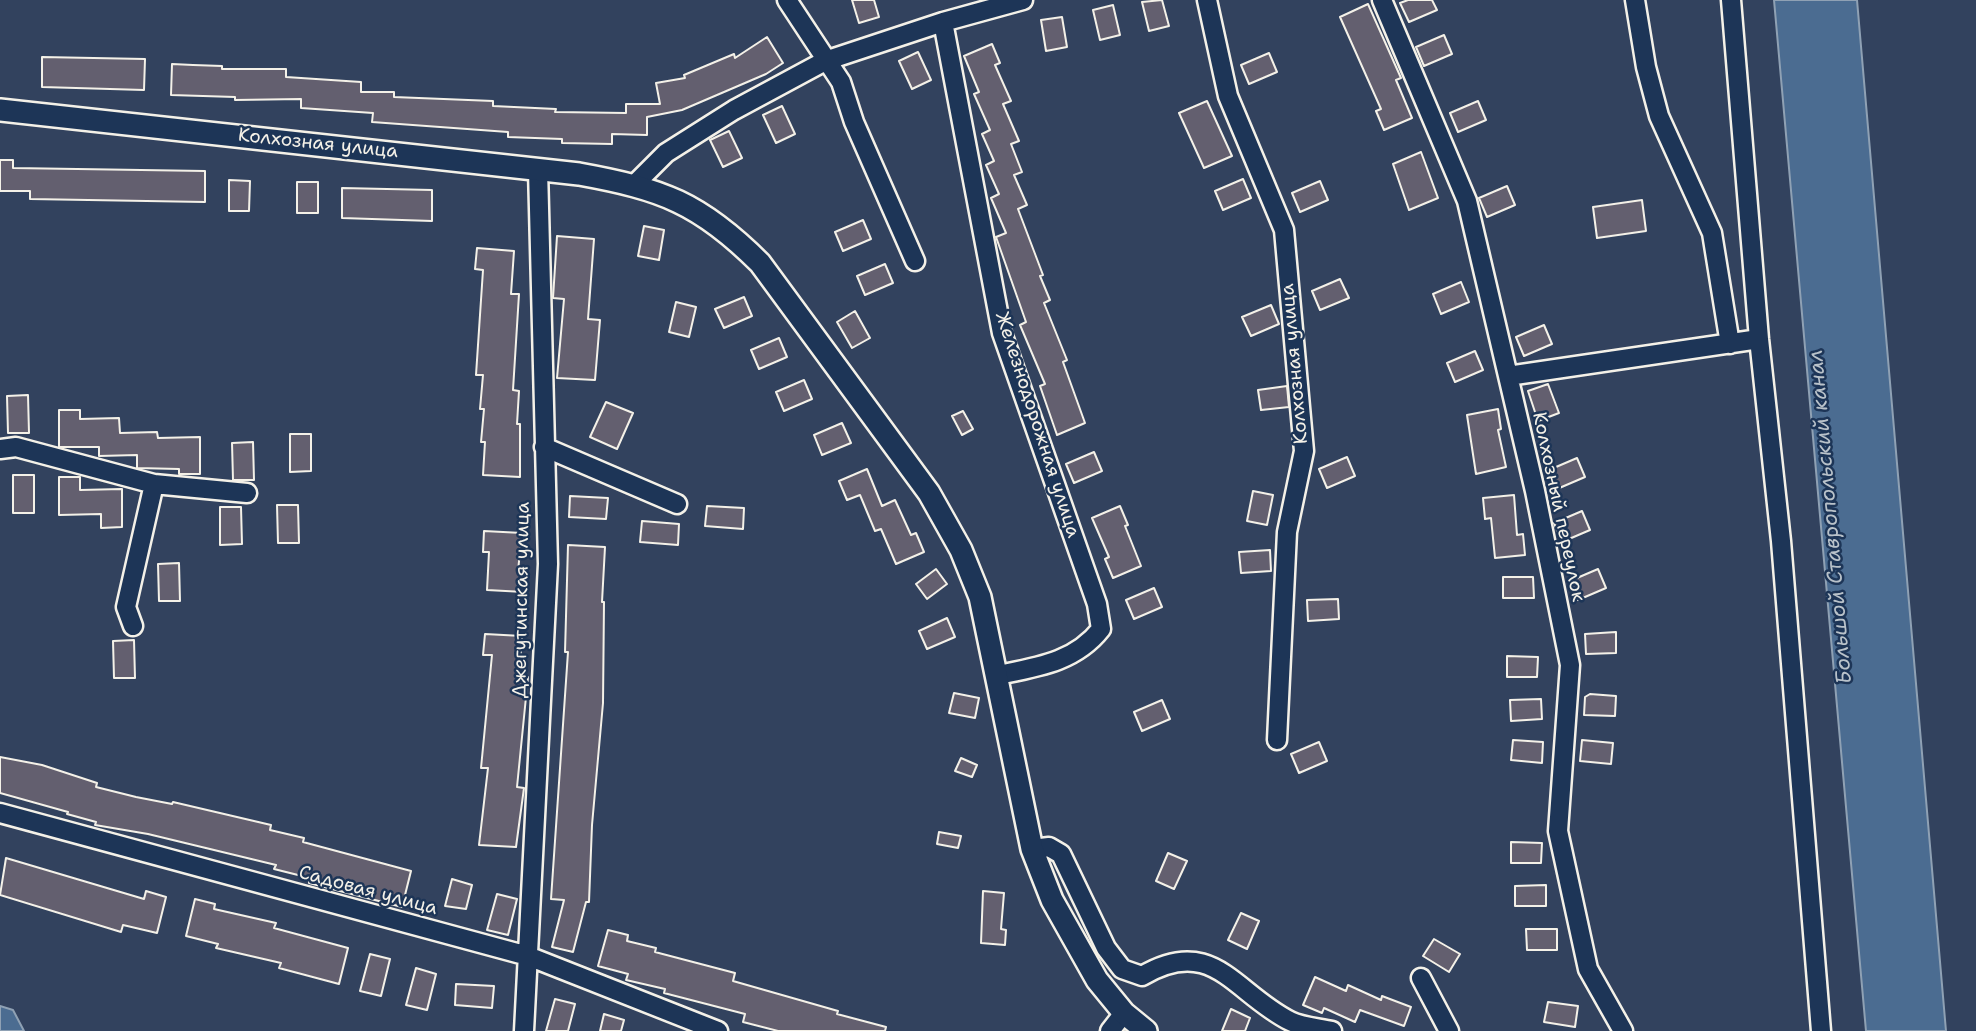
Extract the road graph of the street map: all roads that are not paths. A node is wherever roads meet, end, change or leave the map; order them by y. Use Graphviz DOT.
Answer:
graph roads {
  1 [pos="788,0"];
  2 [pos="1023,0"];
  3 [pos="1207,0"];
  4 [pos="1382,0"];
  5 [pos="1635,0"];
  6 [pos="1731,0"];
  7 [pos="943,22"];
  8 [pos="824,61"];
  9 [pos="0,110"];
  10 [pos="538,169"];
  11 [pos="635,184"];
  12 [pos="915,261"];
  13 [pos="1759,339"];
  14 [pos="1730,344"];
  15 [pos="1508,376"];
  16 [pos="544,447"];
  17 [pos="0,449"];
  18 [pos="154,484"];
  19 [pos="247,493"];
  20 [pos="677,504"];
  21 [pos="133,626"];
  22 [pos="998,675"];
  23 [pos="1276,740"];
  24 [pos="0,813"];
  25 [pos="1032,849"];
  26 [pos="528,956"];
  27 [pos="1422,978"];
  28 [pos="1124,1013"];
  29 [pos="524,1031"];
  30 [pos="718,1031"];
  31 [pos="1110,1031"];
  32 [pos="1146,1031"];
  33 [pos="1332,1031"];
  34 [pos="1449,1031"];
  35 [pos="1623,1031"];
  36 [pos="1821,1031"];
  1 -- 8 [label="street"];
  2 -- 7 [label="street"];
  3 -- 23 [label="street, Колхозная улица"];
  4 -- 15 [label="street, Колхозный переулок"];
  5 -- 14 [label="street"];
  6 -- 13 [label="street"];
  7 -- 8 [label="street"];
  7 -- 22 [label="street, Железнодорожная улица"];
  8 -- 11 [label="street"];
  8 -- 12 [label="street"];
  9 -- 10 [label="main road, Колхозная улица"];
  10 -- 11 [label="main road, Колхозная улица"];
  10 -- 16 [label="street, Джегутинская улица"];
  11 -- 22 [label="main road, Колхозная улица"];
  13 -- 14 [label="street"];
  13 -- 36 [label="street"];
  14 -- 15 [label="street"];
  15 -- 35 [label="street, Колхозный переулок"];
  16 -- 20 [label="street"];
  16 -- 26 [label="street, Джегутинская улица"];
  17 -- 18 [label="street"];
  18 -- 19 [label="street"];
  18 -- 21 [label="street"];
  22 -- 25 [label="main road"];
  24 -- 26 [label="street, Садовая улица"];
  25 -- 28 [label="main road"];
  25 -- 33 [label="street"];
  26 -- 29 [label="street, Джегутинская улица"];
  26 -- 30 [label="street, Садовая улица"];
  27 -- 34 [label="street"];
  28 -- 31 [label="street"];
  28 -- 32 [label="main road"];
}
